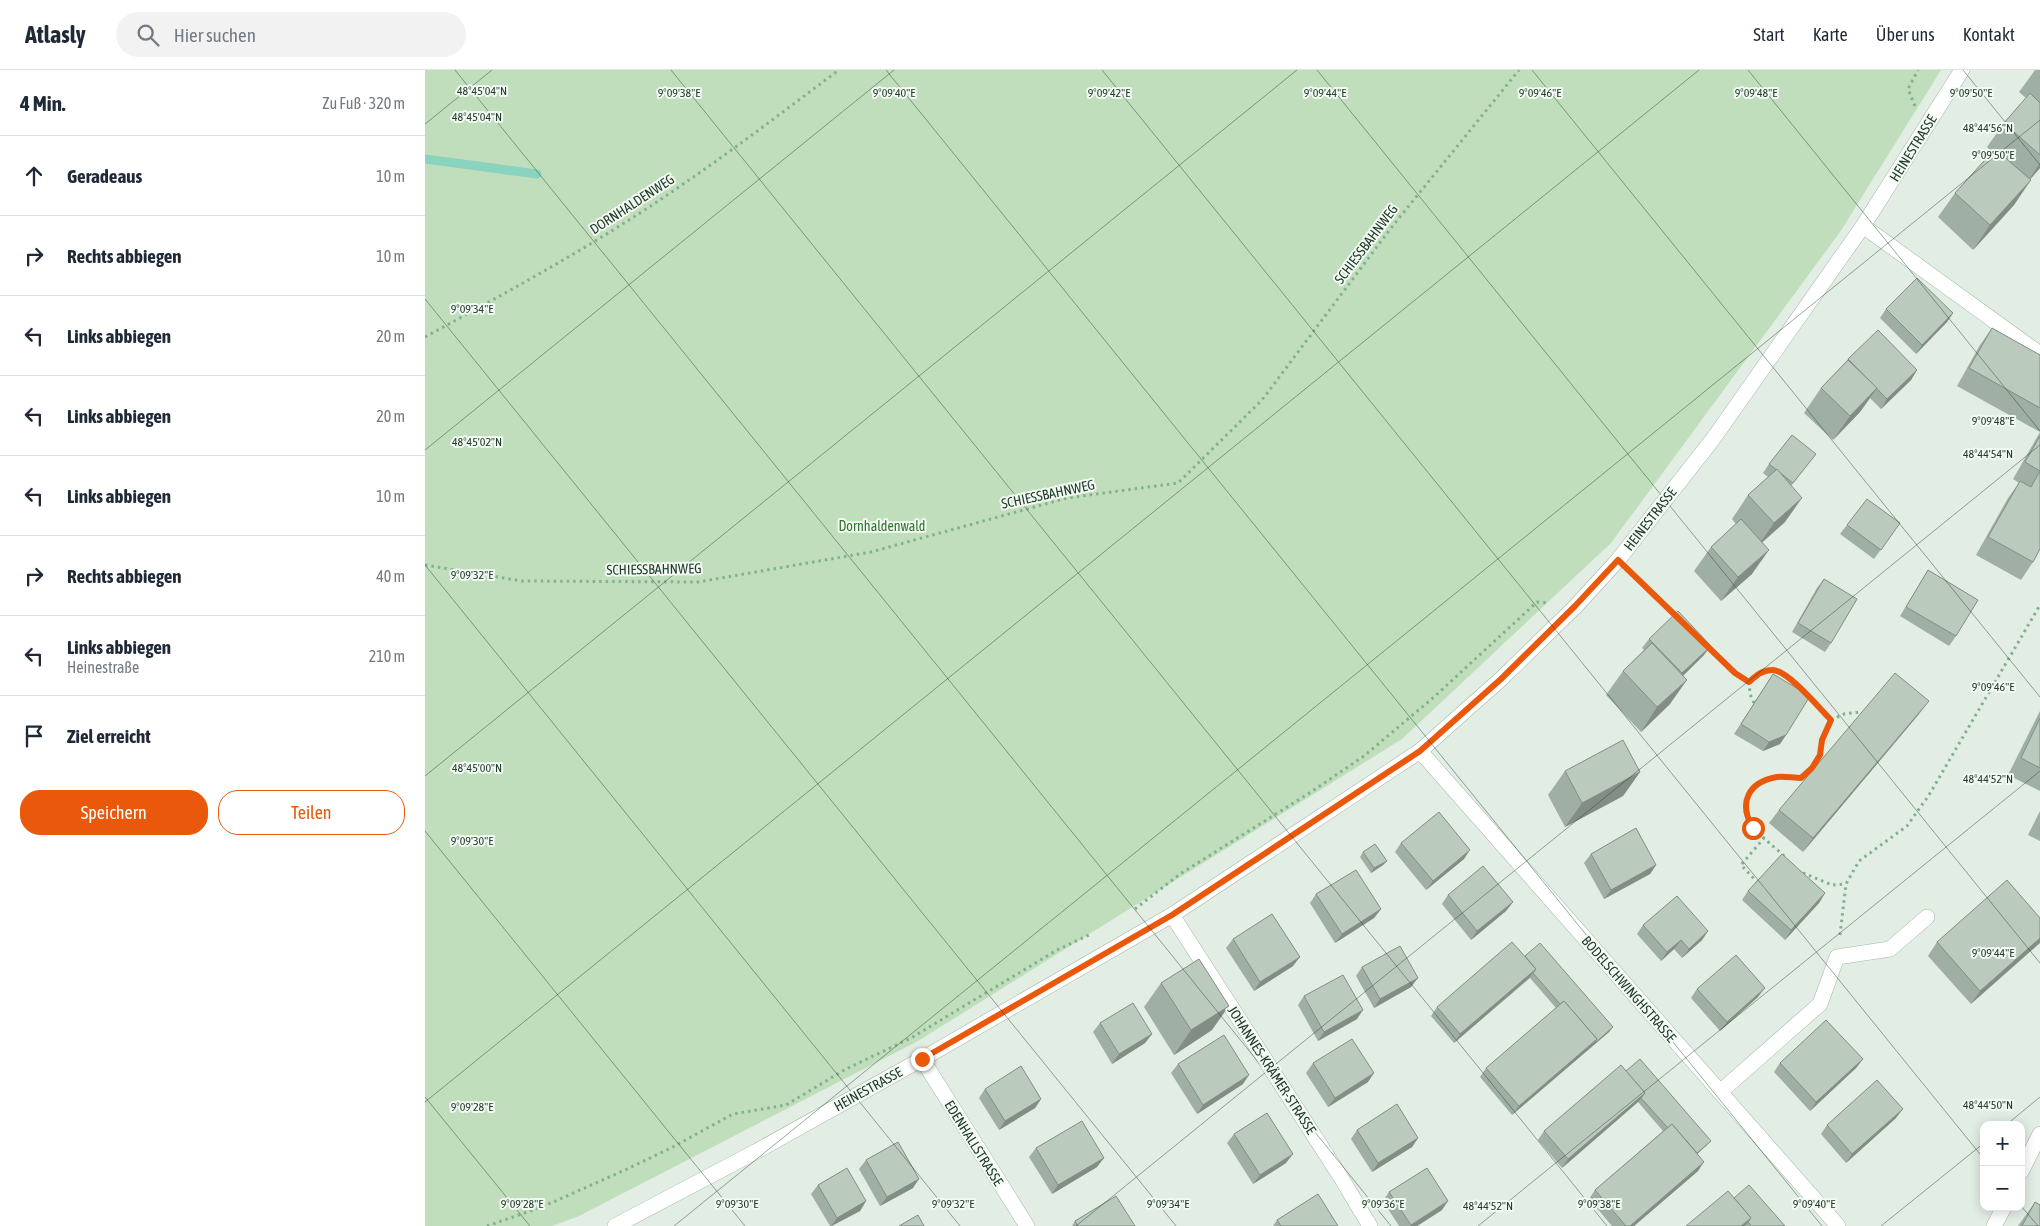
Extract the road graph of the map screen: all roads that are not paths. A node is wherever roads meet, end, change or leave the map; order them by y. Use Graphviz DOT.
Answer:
graph roads {
  1 [pos="1962,70"];
  2 [pos="1863,226"];
  3 [pos="2040,354"];
  4 [pos="1420,751"];
  5 [pos="1172,915"];
  6 [pos="1927,917"];
  7 [pos="922,1059"];
  8 [pos="1719,1092"];
  9 [pos="2040,1134"];
  10 [pos="2024,1166"];
  11 [pos="2002,1211"];
  12 [pos="615,1226"];
  13 [pos="1027,1226"];
  14 [pos="1370,1226"];
  15 [pos="1838,1226"];
  16 [pos="1995,1226"];
  1 -- 2 [label="street, HEINESTRASSE"];
  2 -- 3 [label="street"];
  2 -- 4 [label="street, HEINESTRASSE"];
  4 -- 5 [label="street, HEINESTRASSE"];
  4 -- 8 [label="street, BODELSCHWINGHSTRASSE"];
  5 -- 7 [label="street, HEINESTRASSE"];
  5 -- 14 [label="street, JOHANNES-KRÄMER-STRASSE"];
  6 -- 8 [label="street"];
  7 -- 12 [label="street, HEINESTRASSE"];
  7 -- 13 [label="street, EDENHALLSTRASSE"];
  8 -- 15 [label="street, BODELSCHWINGHSTRASSE"];
  9 -- 10 [label="street"];
  11 -- 16 [label="street"];
}
